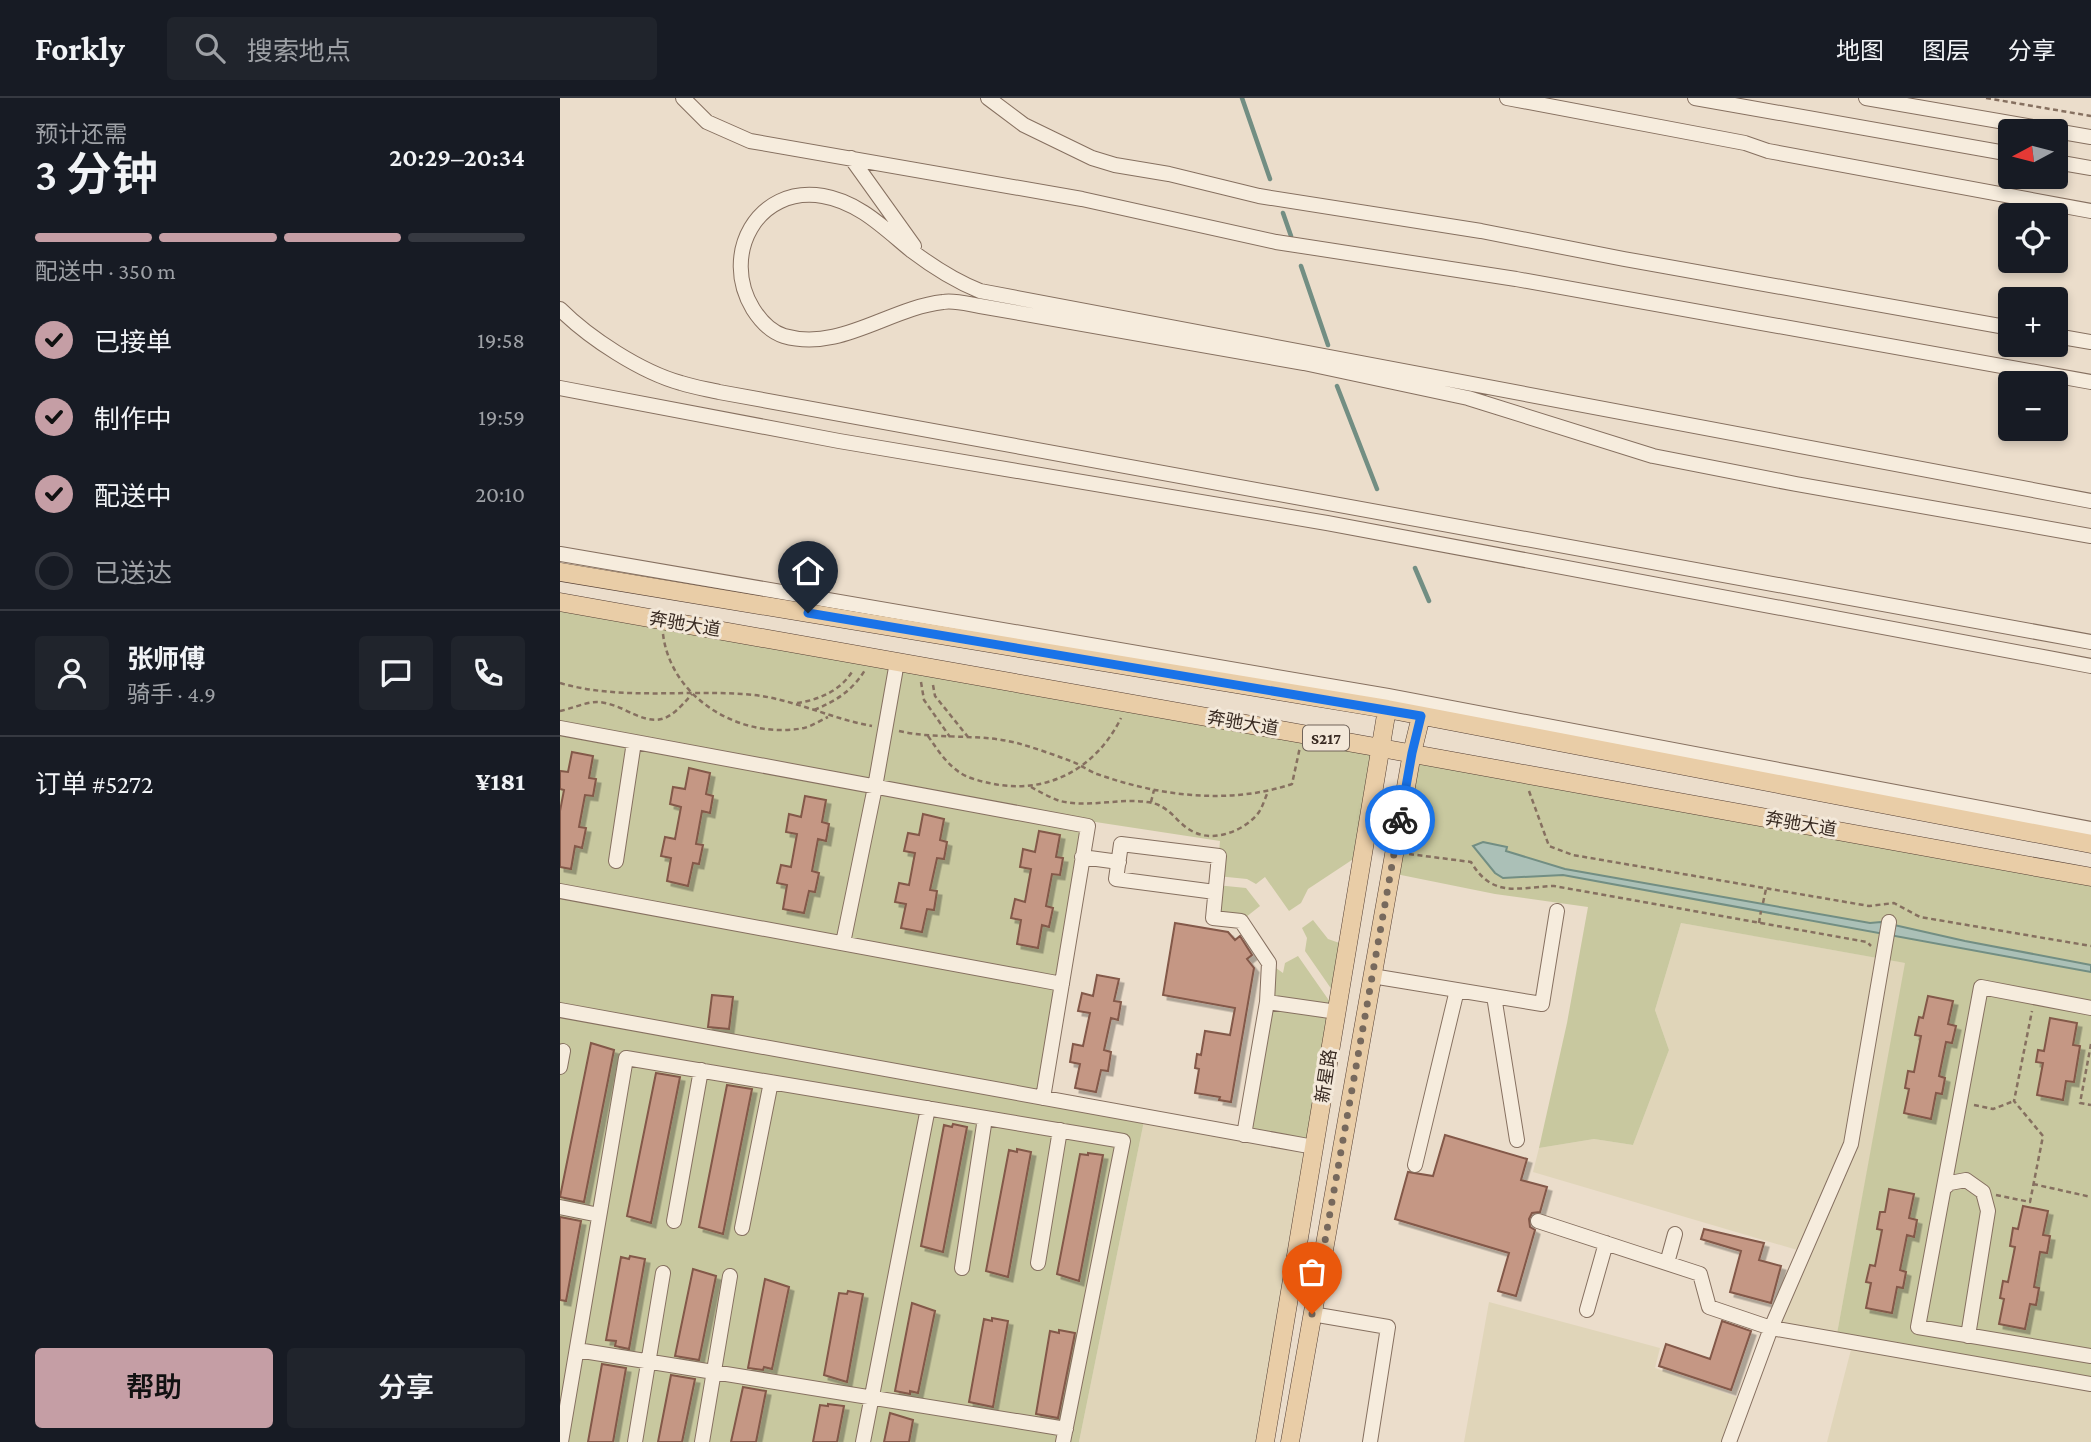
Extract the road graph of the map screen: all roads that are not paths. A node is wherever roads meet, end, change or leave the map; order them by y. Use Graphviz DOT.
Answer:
graph roads {
  1 [pos="684,98"];
  2 [pos="988,98"];
  3 [pos="1507,98"];
  4 [pos="1695,98"];
  5 [pos="1866,98"];
  6 [pos="2091,137"];
  7 [pos="1998,152"];
  8 [pos="851,158"];
  9 [pos="2068,164"];
  10 [pos="2091,168"];
  11 [pos="2091,211"];
  12 [pos="923,259"];
  13 [pos="560,309"];
  14 [pos="1998,326"];
  15 [pos="2068,338"];
  16 [pos="2091,342"];
  17 [pos="2091,382"];
  18 [pos="562,387"];
  19 [pos="2091,501"];
  20 [pos="2091,536"];
  21 [pos="560,554"];
  22 [pos="560,572"];
  23 [pos="560,602"];
  24 [pos="2091,642"];
  25 [pos="897,662"];
  26 [pos="2091,666"];
  27 [pos="1387,709"];
  28 [pos="1434,714"];
  29 [pos="560,728"];
  30 [pos="634,742"];
  31 [pos="1381,747"];
  32 [pos="1412,753"];
  33 [pos="876,787"];
  34 [pos="2091,829"];
  35 [pos="2091,844"];
  36 [pos="1082,858"];
  37 [pos="616,861"];
  38 [pos="1119,862"];
  39 [pos="2091,877"];
  40 [pos="560,891"];
  41 [pos="1215,892"];
  42 [pos="1557,911"];
  43 [pos="1889,922"];
  44 [pos="843,943"];
  45 [pos="1372,976"];
  46 [pos="1062,984"];
  47 [pos="1457,990"];
  48 [pos="1494,996"];
  49 [pos="1267,1002"];
  50 [pos="2091,1008"];
  51 [pos="560,1010"];
  52 [pos="1337,1012"];
  53 [pos="563,1052"];
  54 [pos="560,1067"];
  55 [pos="701,1070"];
  56 [pos="771,1082"];
  57 [pos="1043,1098"];
  58 [pos="928,1108"];
  59 [pos="985,1118"];
  60 [pos="1060,1130"];
  61 [pos="1244,1135"];
  62 [pos="1517,1140"];
  63 [pos="1314,1147"];
  64 [pos="1415,1165"];
  65 [pos="1944,1188"];
  66 [pos="560,1207"];
  67 [pos="599,1215"];
  68 [pos="674,1221"];
  69 [pos="1538,1221"];
  70 [pos="741,1228"];
  71 [pos="1675,1234"];
  72 [pos="1606,1243"];
  73 [pos="1038,1263"];
  74 [pos="1667,1263"];
  75 [pos="962,1268"];
  76 [pos="663,1273"];
  77 [pos="730,1276"];
  78 [pos="1587,1310"];
  79 [pos="1312,1314"];
  80 [pos="1771,1328"];
  81 [pos="1968,1336"];
  82 [pos="577,1350"];
  83 [pos="2091,1356"];
  84 [pos="649,1361"];
  85 [pos="713,1372"];
  86 [pos="2091,1384"];
  87 [pos="871,1397"];
  88 [pos="1065,1436"];
  89 [pos="561,1442"];
  90 [pos="635,1442"];
  91 [pos="702,1442"];
  92 [pos="863,1442"];
  93 [pos="1265,1442"];
  94 [pos="1290,1442"];
  95 [pos="1370,1442"];
  96 [pos="1729,1442"];
  1 -- 8 [label="street"];
  2 -- 14 [label="street"];
  3 -- 11 [label="street"];
  4 -- 7 [label="street"];
  5 -- 6 [label="street"];
  8 -- 12 [label="street"];
  8 -- 17 [label="street"];
  9 -- 10 [label="street"];
  12 -- 19 [label="street"];
  12 -- 20 [label="street"];
  13 -- 24 [label="street"];
  15 -- 16 [label="street"];
  18 -- 26 [label="street"];
  21 -- 28 [label="street"];
  22 -- 27 [label="main road, 奔驰大道 / S217"];
  23 -- 25 [label="main road, 奔驰大道 / S217"];
  25 -- 31 [label="main road, 奔驰大道 / S217"];
  25 -- 33 [label="street"];
  27 -- 28 [label="main road, 奔驰大道 / S217"];
  27 -- 31 [label="main road, 新星路"];
  28 -- 32 [label="main road, 新星路"];
  28 -- 34 [label="street"];
  28 -- 35 [label="main road, 奔驰大道 / S217"];
  29 -- 30 [label="street"];
  30 -- 33 [label="street"];
  30 -- 37 [label="street"];
  31 -- 32 [label="main road, 奔驰大道 / S217"];
  31 -- 52 [label="main road, 新星路"];
  32 -- 39 [label="main road, 奔驰大道 / S217"];
  32 -- 45 [label="main road, 新星路"];
  33 -- 36 [label="street"];
  33 -- 44 [label="street"];
  36 -- 38 [label="street"];
  36 -- 46 [label="street"];
  38 -- 41 [label="street"];
  38 -- 41 [label="street"];
  40 -- 44 [label="street"];
  41 -- 49 [label="street"];
  42 -- 48 [label="street"];
  43 -- 80 [label="street"];
  44 -- 46 [label="street"];
  45 -- 47 [label="street"];
  45 -- 79 [label="main road, 新星路"];
  46 -- 57 [label="street"];
  47 -- 48 [label="street"];
  47 -- 64 [label="street"];
  48 -- 62 [label="street"];
  49 -- 52 [label="street"];
  49 -- 61 [label="street"];
  50 -- 65 [label="street"];
  51 -- 57 [label="street"];
  52 -- 63 [label="main road, 新星路"];
  53 -- 54 [label="street"];
  55 -- 56 [label="street"];
  55 -- 67 [label="street"];
  55 -- 68 [label="street"];
  56 -- 58 [label="street"];
  56 -- 70 [label="street"];
  57 -- 61 [label="street"];
  58 -- 59 [label="street"];
  58 -- 87 [label="street"];
  59 -- 60 [label="street"];
  59 -- 75 [label="street"];
  60 -- 73 [label="street"];
  60 -- 88 [label="street"];
  61 -- 63 [label="street"];
  63 -- 93 [label="main road, 新星路"];
  65 -- 81 [label="street"];
  65 -- 81 [label="street"];
  66 -- 67 [label="street"];
  67 -- 82 [label="street"];
  69 -- 72 [label="street"];
  71 -- 74 [label="street"];
  72 -- 74 [label="street"];
  72 -- 78 [label="street"];
  74 -- 80 [label="street"];
  76 -- 84 [label="street"];
  77 -- 85 [label="street"];
  79 -- 94 [label="main road, 新星路"];
  79 -- 95 [label="street"];
  80 -- 86 [label="street"];
  80 -- 96 [label="street"];
  81 -- 83 [label="street"];
  82 -- 84 [label="street"];
  82 -- 89 [label="street"];
  84 -- 85 [label="street"];
  84 -- 90 [label="street"];
  85 -- 87 [label="street"];
  85 -- 91 [label="street"];
  87 -- 88 [label="street"];
  87 -- 92 [label="street"];
}
